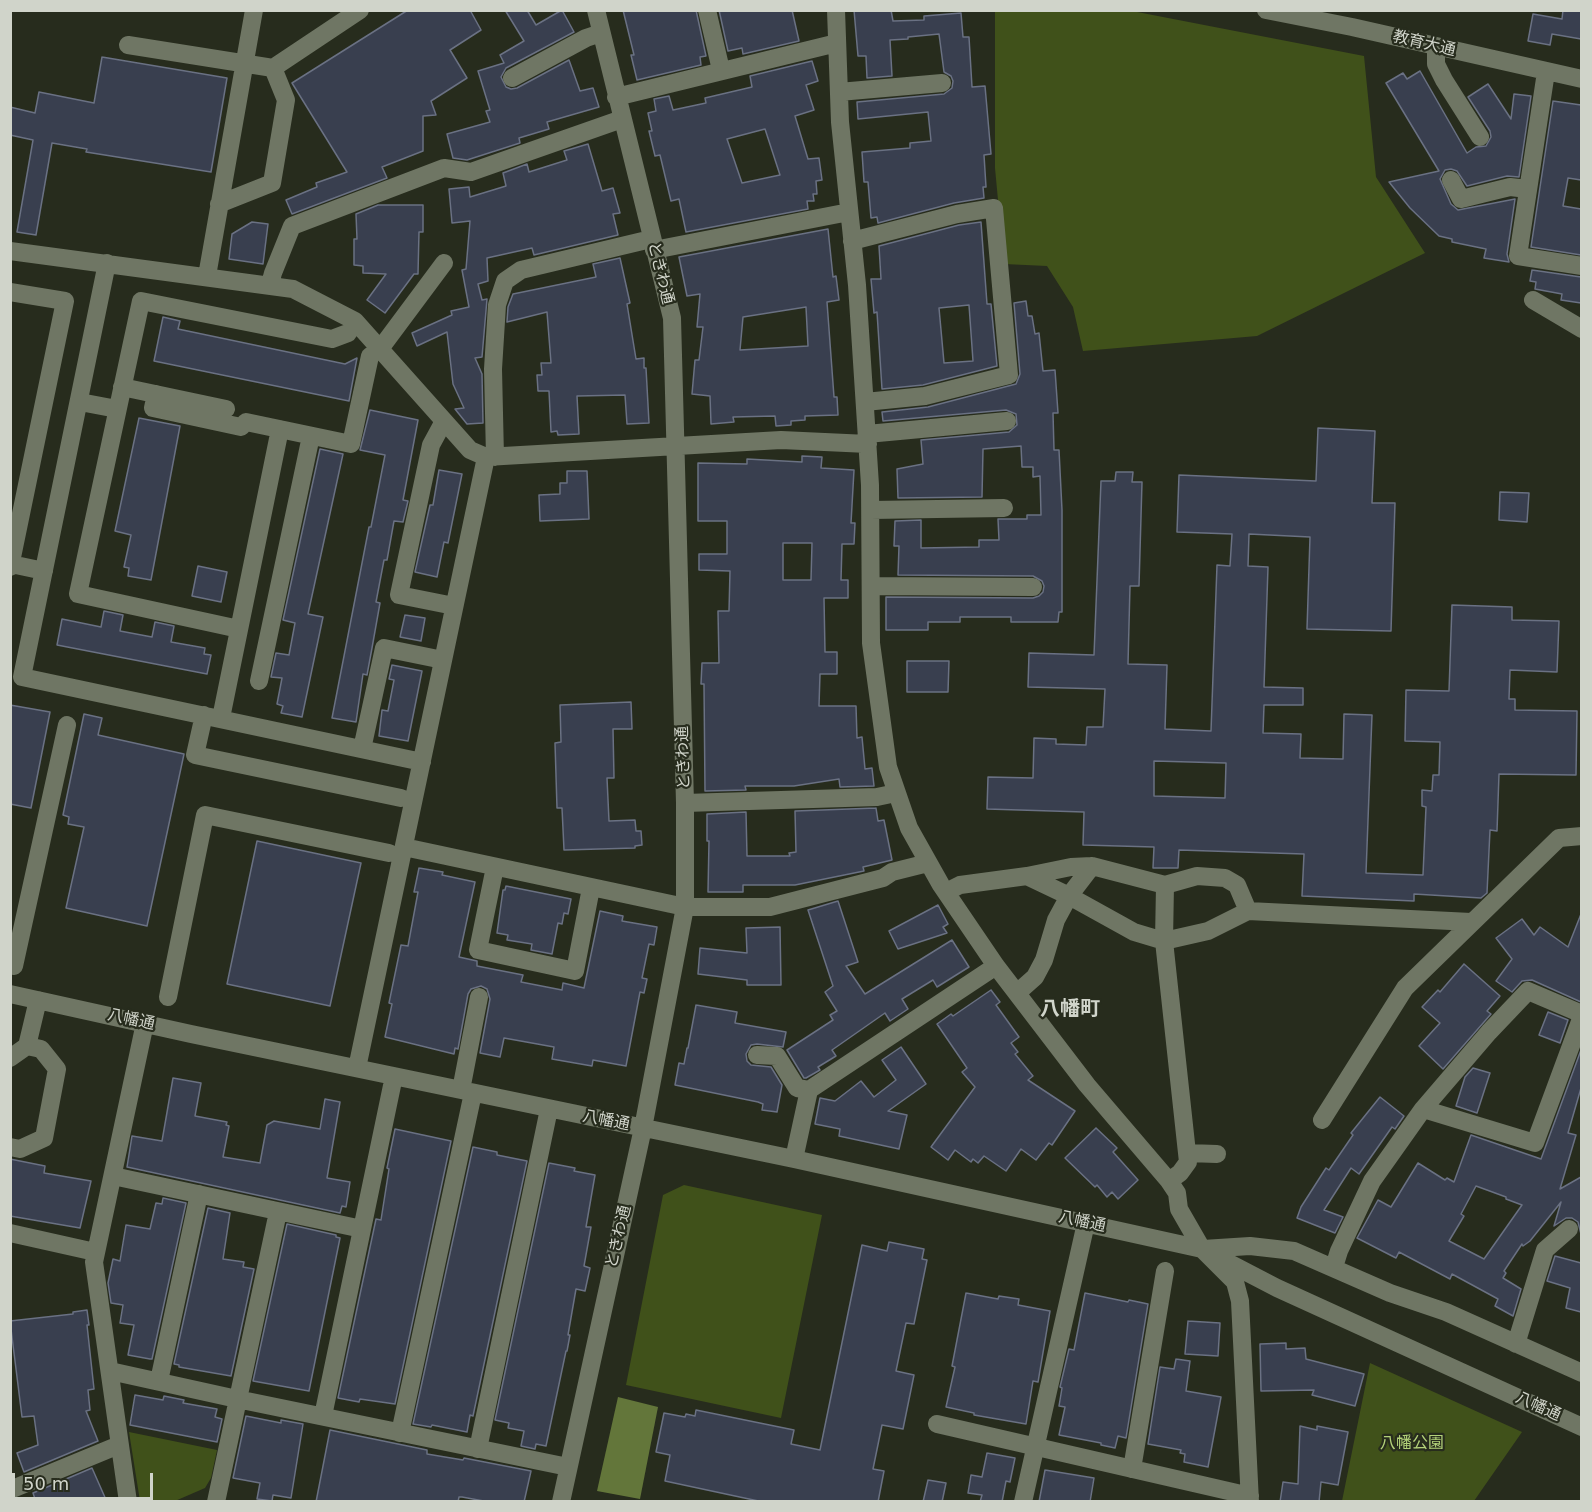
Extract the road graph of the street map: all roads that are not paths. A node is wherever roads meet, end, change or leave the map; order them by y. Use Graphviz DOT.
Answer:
graph roads {
  1 [pos="254,10"];
  2 [pos="360,10"];
  3 [pos="596,10"];
  4 [pos="707,10"];
  5 [pos="836,10"];
  6 [pos="1266,10"];
  7 [pos="601,33"];
  8 [pos="837,43"];
  9 [pos="128,45"];
  10 [pos="1436,46"];
  11 [pos="244,64"];
  12 [pos="273,68"];
  13 [pos="721,70"];
  14 [pos="1546,72"];
  15 [pos="512,78"];
  16 [pos="1581,79"];
  17 [pos="942,83"];
  18 [pos="839,92"];
  19 [pos="616,97"];
  20 [pos="622,119"];
  21 [pos="1480,136"];
  22 [pos="1451,180"];
  23 [pos="1528,189"];
  24 [pos="219,204"];
  25 [pos="849,212"];
  26 [pos="852,241"];
  27 [pos="653,244"];
  28 [pos="10,251"];
  29 [pos="107,262"];
  30 [pos="444,263"];
  31 [pos="1581,266"];
  32 [pos="207,276"];
  33 [pos="270,284"];
  34 [pos="10,292"];
  35 [pos="1533,300"];
  36 [pos="1581,329"];
  37 [pos="348,333"];
  38 [pos="375,353"];
  39 [pos="122,387"];
  40 [pos="156,394"];
  41 [pos="80,402"];
  42 [pos="865,402"];
  43 [pos="117,409"];
  44 [pos="226,409"];
  45 [pos="444,421"];
  46 [pos="1007,421"];
  47 [pos="280,429"];
  48 [pos="311,436"];
  49 [pos="867,439"];
  50 [pos="675,445"];
  51 [pos="490,457"];
  52 [pos="1004,508"];
  53 [pos="871,510"];
  54 [pos="11,566"];
  55 [pos="44,571"];
  56 [pos="871,586"];
  57 [pos="1033,587"];
  58 [pos="454,606"];
  59 [pos="239,629"];
  60 [pos="444,660"];
  61 [pos="229,675"];
  62 [pos="212,717"];
  63 [pos="67,726"];
  64 [pos="362,749"];
  65 [pos="422,762"];
  66 [pos="896,792"];
  67 [pos="401,798"];
  68 [pos="685,803"];
  69 [pos="1581,836"];
  70 [pos="396,850"];
  71 [pos="928,863"];
  72 [pos="1092,866"];
  73 [pos="495,867"];
  74 [pos="1027,876"];
  75 [pos="1166,885"];
  76 [pos="591,888"];
  77 [pos="946,892"];
  78 [pos="1069,896"];
  79 [pos="685,907"];
  80 [pos="1248,911"];
  81 [pos="1471,922"];
  82 [pos="1164,941"];
  83 [pos="14,966"];
  84 [pos="996,966"];
  85 [pos="1017,993"];
  86 [pos="10,994"];
  87 [pos="168,997"];
  88 [pos="479,997"];
  89 [pos="38,1000"];
  90 [pos="1581,1015"];
  91 [pos="145,1023"];
  92 [pos="27,1046"];
  93 [pos="757,1055"];
  94 [pos="10,1058"];
  95 [pos="357,1068"];
  96 [pos="394,1076"];
  97 [pos="809,1090"];
  98 [pos="467,1092"];
  99 [pos="549,1109"];
  100 [pos="1423,1109"];
  101 [pos="1322,1120"];
  102 [pos="644,1128"];
  103 [pos="10,1147"];
  104 [pos="1187,1153"];
  105 [pos="1217,1154"];
  106 [pos="794,1159"];
  107 [pos="113,1176"];
  108 [pos="1169,1181"];
  109 [pos="199,1194"];
  110 [pos="278,1212"];
  111 [pos="1086,1223"];
  112 [pos="363,1229"];
  113 [pos="1569,1229"];
  114 [pos="10,1233"];
  115 [pos="1202,1249"];
  116 [pos="95,1252"];
  117 [pos="1334,1267"];
  118 [pos="1166,1271"];
  119 [pos="1516,1344"];
  120 [pos="110,1371"];
  121 [pos="1581,1373"];
  122 [pos="159,1381"];
  123 [pos="237,1399"];
  124 [pos="323,1416"];
  125 [pos="936,1424"];
  126 [pos="1581,1427"];
  127 [pos="400,1433"];
  128 [pos="119,1445"];
  129 [pos="1035,1448"];
  130 [pos="478,1449"];
  131 [pos="568,1467"];
  132 [pos="1132,1470"];
  133 [pos="10,1490"];
  134 [pos="1250,1499"];
  135 [pos="562,1501"];
  136 [pos="128,1502"];
  137 [pos="216,1502"];
  138 [pos="1023,1502"];
  1 -- 11 [label="street"];
  2 -- 12 [label="street"];
  3 -- 7 [label="street, ときわ通"];
  4 -- 13 [label="street"];
  5 -- 8 [label="street"];
  6 -- 10 [label="street, 教育大通"];
  7 -- 15 [label="street"];
  7 -- 19 [label="street, ときわ通"];
  8 -- 13 [label="street"];
  8 -- 18 [label="street"];
  9 -- 11 [label="street"];
  10 -- 14 [label="street, 教育大通"];
  10 -- 21 [label="street"];
  11 -- 12 [label="street"];
  11 -- 24 [label="street"];
  12 -- 24 [label="street"];
  13 -- 19 [label="street"];
  14 -- 16 [label="street, 教育大通"];
  14 -- 23 [label="street"];
  17 -- 18 [label="street"];
  18 -- 25 [label="street"];
  19 -- 20 [label="street, ときわ通"];
  20 -- 27 [label="street, ときわ通"];
  20 -- 33 [label="street"];
  22 -- 23 [label="street"];
  23 -- 31 [label="street"];
  24 -- 32 [label="street"];
  25 -- 26 [label="street"];
  25 -- 27 [label="street"];
  26 -- 42 [label="street"];
  26 -- 42 [label="street"];
  27 -- 50 [label="street, ときわ通"];
  27 -- 51 [label="street"];
  28 -- 29 [label="street"];
  29 -- 32 [label="street"];
  29 -- 41 [label="street"];
  30 -- 38 [label="street"];
  32 -- 33 [label="street"];
  33 -- 38 [label="street"];
  34 -- 54 [label="street"];
  35 -- 36 [label="street"];
  37 -- 39 [label="street"];
  38 -- 45 [label="street"];
  38 -- 48 [label="street"];
  39 -- 40 [label="street"];
  39 -- 43 [label="street"];
  40 -- 44 [label="street"];
  40 -- 47 [label="street"];
  41 -- 43 [label="street"];
  41 -- 55 [label="street"];
  42 -- 49 [label="street"];
  43 -- 59 [label="street"];
  45 -- 51 [label="street"];
  45 -- 58 [label="street"];
  46 -- 49 [label="street"];
  47 -- 48 [label="street"];
  47 -- 59 [label="street"];
  48 -- 61 [label="street"];
  49 -- 50 [label="street"];
  49 -- 53 [label="street"];
  50 -- 51 [label="street"];
  50 -- 68 [label="street, ときわ通"];
  51 -- 58 [label="street"];
  52 -- 53 [label="street"];
  53 -- 56 [label="street"];
  54 -- 55 [label="street"];
  55 -- 62 [label="street"];
  56 -- 57 [label="street"];
  56 -- 66 [label="street"];
  58 -- 60 [label="street"];
  59 -- 61 [label="street"];
  60 -- 64 [label="street"];
  60 -- 65 [label="street"];
  61 -- 62 [label="street"];
  62 -- 64 [label="street"];
  62 -- 67 [label="street"];
  63 -- 83 [label="street"];
  64 -- 65 [label="street"];
  65 -- 70 [label="street"];
  66 -- 68 [label="street"];
  66 -- 71 [label="street"];
  68 -- 79 [label="street, ときわ通"];
  69 -- 81 [label="street"];
  70 -- 73 [label="street"];
  70 -- 87 [label="street"];
  70 -- 95 [label="street"];
  71 -- 77 [label="street"];
  71 -- 79 [label="street"];
  72 -- 74 [label="street"];
  72 -- 75 [label="street"];
  72 -- 78 [label="street"];
  73 -- 76 [label="street"];
  73 -- 76 [label="street"];
  74 -- 77 [label="street"];
  74 -- 78 [label="street"];
  75 -- 80 [label="street"];
  75 -- 82 [label="street"];
  76 -- 79 [label="street"];
  77 -- 84 [label="street"];
  78 -- 82 [label="street"];
  78 -- 85 [label="street"];
  79 -- 102 [label="street, ときわ通"];
  80 -- 81 [label="street"];
  80 -- 82 [label="street"];
  81 -- 101 [label="street"];
  82 -- 104 [label="street"];
  84 -- 85 [label="street"];
  84 -- 97 [label="street"];
  85 -- 108 [label="street"];
  86 -- 89 [label="street, 八幡通"];
  88 -- 98 [label="street"];
  89 -- 91 [label="street, 八幡通"];
  89 -- 92 [label="street"];
  90 -- 100 [label="street"];
  90 -- 100 [label="street"];
  91 -- 95 [label="street, 八幡通"];
  91 -- 107 [label="street"];
  92 -- 94 [label="street"];
  92 -- 103 [label="street"];
  93 -- 97 [label="street"];
  95 -- 96 [label="street, 八幡通"];
  96 -- 98 [label="street, 八幡通"];
  96 -- 112 [label="street"];
  97 -- 106 [label="street"];
  98 -- 99 [label="street, 八幡通"];
  98 -- 127 [label="street"];
  99 -- 102 [label="street, 八幡通"];
  99 -- 130 [label="street"];
  100 -- 117 [label="street"];
  102 -- 106 [label="street, 八幡通"];
  102 -- 131 [label="street, ときわ通"];
  104 -- 105 [label="street"];
  104 -- 108 [label="street"];
  106 -- 111 [label="street, 八幡通"];
  107 -- 109 [label="street"];
  107 -- 116 [label="street"];
  108 -- 115 [label="street"];
  109 -- 110 [label="street"];
  109 -- 122 [label="street"];
  110 -- 112 [label="street"];
  110 -- 123 [label="street"];
  111 -- 115 [label="street, 八幡通"];
  111 -- 129 [label="street"];
  112 -- 124 [label="street"];
  113 -- 119 [label="street"];
  114 -- 116 [label="street"];
  115 -- 117 [label="street, 八幡通"];
  115 -- 126 [label="street, 八幡通"];
  115 -- 134 [label="street"];
  116 -- 120 [label="street"];
  117 -- 119 [label="street, 八幡通"];
  118 -- 132 [label="street"];
  119 -- 121 [label="street, 八幡通"];
  120 -- 122 [label="street"];
  120 -- 128 [label="street"];
  122 -- 123 [label="street"];
  123 -- 124 [label="street"];
  123 -- 137 [label="street"];
  124 -- 127 [label="street"];
  125 -- 129 [label="street"];
  127 -- 130 [label="street"];
  128 -- 133 [label="street"];
  128 -- 136 [label="street"];
  129 -- 132 [label="street"];
  129 -- 138 [label="street"];
  130 -- 131 [label="street"];
  131 -- 135 [label="street, ときわ通"];
  132 -- 134 [label="street"];
}
